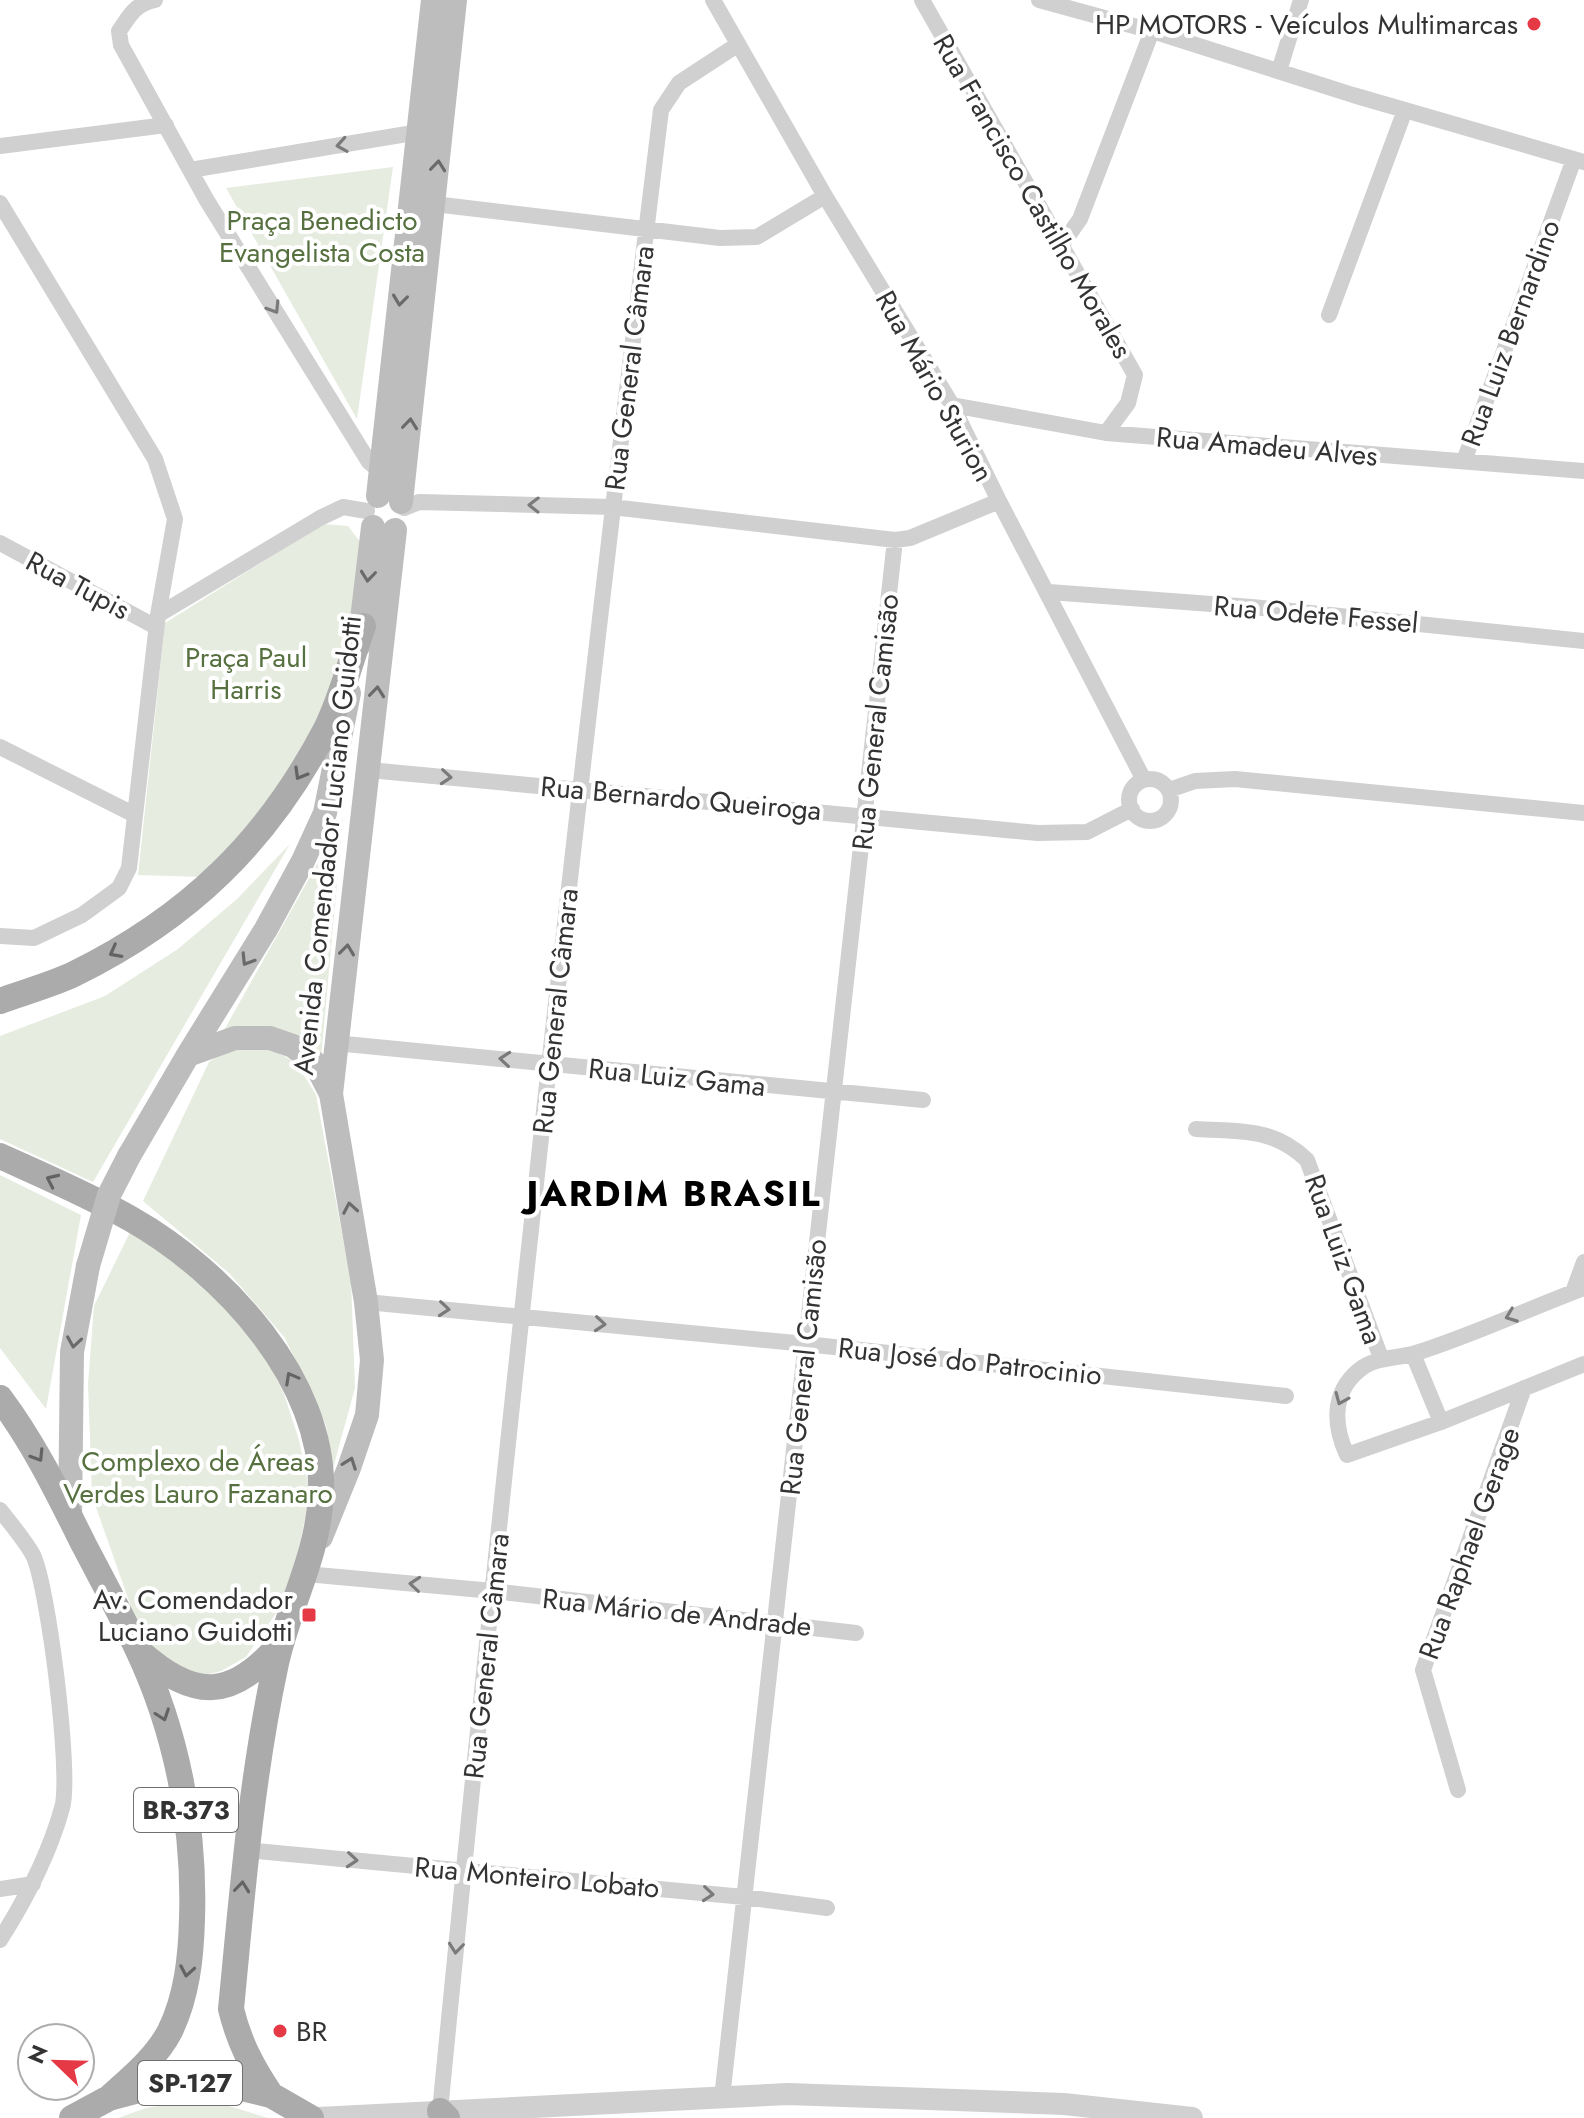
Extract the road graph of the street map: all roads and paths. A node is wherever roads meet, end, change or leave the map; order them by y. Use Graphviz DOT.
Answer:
graph roads {
  1 [pos="155,0"];
  2 [pos="433,0"];
  3 [pos="455,0"];
  4 [pos="713,0"];
  5 [pos="922,0"];
  6 [pos="1039,0"];
  7 [pos="1301,0"];
  8 [pos="1152,31"];
  9 [pos="737,45"];
  10 [pos="1279,71"];
  11 [pos="1405,110"];
  12 [pos="166,125"];
  13 [pos="419,132"];
  14 [pos="0,146"];
  15 [pos="1579,160"];
  16 [pos="190,170"];
  17 [pos="825,196"];
  18 [pos="0,203"];
  19 [pos="434,204"];
  20 [pos="646,229"];
  21 [pos="1061,246"];
  22 [pos="1329,315"];
  23 [pos="952,405"];
  24 [pos="1106,433"];
  25 [pos="1464,461"];
  26 [pos="379,470"];
  27 [pos="1584,471"];
  28 [pos="999,501"];
  29 [pos="612,507"];
  30 [pos="386,512"];
  31 [pos="895,540"];
  32 [pos="0,543"];
  33 [pos="1049,592"];
  34 [pos="157,621"];
  35 [pos="363,626"];
  36 [pos="1584,641"];
  37 [pos="0,747"];
  38 [pos="369,770"];
  39 [pos="1144,780"];
  40 [pos="580,789"];
  41 [pos="1169,790"];
  42 [pos="1132,809"];
  43 [pos="1584,813"];
  44 [pos="135,815"];
  45 [pos="865,815"];
  46 [pos="0,936"];
  47 [pos="0,1001"];
  48 [pos="335,1043"];
  49 [pos="188,1055"];
  50 [pos="549,1063"];
  51 [pos="834,1093"];
  52 [pos="331,1094"];
  53 [pos="923,1100"];
  54 [pos="1196,1129"];
  55 [pos="0,1156"];
  56 [pos="1584,1262"];
  57 [pos="1578,1290"];
  58 [pos="366,1302"];
  59 [pos="522,1317"];
  60 [pos="806,1344"];
  61 [pos="1413,1354"];
  62 [pos="1381,1358"];
  63 [pos="1584,1364"];
  64 [pos="1524,1388"];
  65 [pos="1286,1396"];
  66 [pos="0,1398"];
  67 [pos="1441,1422"];
  68 [pos="0,1510"];
  69 [pos="70,1518"];
  70 [pos="308,1568"];
  71 [pos="493,1591"];
  72 [pos="775,1622"];
  73 [pos="856,1633"];
  74 [pos="280,1644"];
  75 [pos="138,1650"];
  76 [pos="1458,1790"];
  77 [pos="246,1850"];
  78 [pos="463,1871"];
  79 [pos="33,1884"];
  80 [pos="0,1889"];
  81 [pos="744,1897"];
  82 [pos="827,1908"];
  83 [pos="0,1940"];
  84 [pos="271,2095"];
  85 [pos="109,2098"];
  86 [pos="722,2098"];
  87 [pos="444,2114"];
  88 [pos="72,2118"];
  89 [pos="311,2118"];
  90 [pos="318,2118"];
  91 [pos="1192,2118"];
  1 -- 12 [label="street"];
  2 -- 13 [label="main road, Avenida Comendador Luciano Guidotti"];
  19 -- 3 [label="main road, Avenida Comendador Luciano Guidotti, one-way"];
  4 -- 9 [label="street, Rua Mário Sturion"];
  5 -- 21 [label="street, Rua Francisco Castilho Morales"];
  6 -- 8 [label="street"];
  7 -- 10 [label="street"];
  8 -- 10 [label="street"];
  8 -- 21 [label="street"];
  9 -- 17 [label="street, Rua Mário Sturion"];
  9 -- 20 [label="street, Rua General Câmara"];
  10 -- 11 [label="street"];
  11 -- 15 [label="street"];
  11 -- 22 [label="street"];
  12 -- 14 [label="street"];
  12 -- 16 [label="street"];
  13 -- 16 [label="street, one-way"];
  13 -- 26 [label="main road, Avenida Comendador Luciano Guidotti, one-way"];
  15 -- 25 [label="street, Rua Luiz Bernardino"];
  16 -- 26 [label="street, one-way"];
  17 -- 20 [label="street"];
  17 -- 23 [label="street, Rua Mário Sturion"];
  18 -- 34 [label="street"];
  19 -- 20 [label="street"];
  30 -- 19 [label="main road, Avenida Comendador Luciano Guidotti, one-way"];
  20 -- 29 [label="street, Rua General Câmara"];
  21 -- 24 [label="street, Rua Francisco Castilho Morales"];
  23 -- 24 [label="street, Rua Amadeu Alves"];
  23 -- 28 [label="street, Rua Mário Sturion"];
  24 -- 25 [label="street, Rua Amadeu Alves"];
  25 -- 27 [label="street, Rua Amadeu Alves"];
  26 -- 30 [label="main road, Avenida Comendador Luciano Guidotti"];
  28 -- 31 [label="street"];
  28 -- 33 [label="street, Rua Mário Sturion"];
  29 -- 30 [label="street, one-way"];
  29 -- 31 [label="street"];
  29 -- 40 [label="street, Rua General Câmara"];
  30 -- 34 [label="street"];
  30 -- 35 [label="main road, Avenida Comendador Luciano Guidotti, one-way"];
  38 -- 30 [label="main road, Avenida Comendador Luciano Guidotti, one-way"];
  31 -- 45 [label="street, Rua General Camisão"];
  32 -- 34 [label="street, Rua Tupis"];
  33 -- 36 [label="street, Rua Odete Fessel"];
  33 -- 39 [label="street, Rua Mário Sturion"];
  34 -- 44 [label="street"];
  35 -- 47 [label="main road, one-way"];
  35 -- 49 [label="main road, Avenida Comendador Luciano Guidotti, one-way"];
  37 -- 44 [label="street"];
  38 -- 40 [label="street, Rua Bernardo Queiroga, one-way"];
  48 -- 38 [label="main road, Avenida Comendador Luciano Guidotti, one-way"];
  39 -- 41 [label="street"];
  39 -- 42 [label="street"];
  40 -- 45 [label="street, Rua Bernardo Queiroga"];
  40 -- 50 [label="street, Rua General Câmara"];
  41 -- 42 [label="street"];
  41 -- 43 [label="street"];
  42 -- 45 [label="street, Rua Bernardo Queiroga"];
  44 -- 46 [label="street"];
  45 -- 51 [label="street, Rua General Camisão"];
  50 -- 48 [label="street, Rua Luiz Gama, one-way"];
  48 -- 52 [label="main road, Avenida Comendador Luciano Guidotti"];
  49 -- 52 [label="main road"];
  49 -- 69 [label="main road, Avenida Comendador Luciano Guidotti, one-way, bridge"];
  50 -- 51 [label="street, Rua Luiz Gama"];
  50 -- 59 [label="street, Rua General Câmara"];
  51 -- 53 [label="street, Rua Luiz Gama"];
  51 -- 60 [label="street, Rua General Camisão"];
  58 -- 52 [label="main road, Avenida Comendador Luciano Guidotti, one-way"];
  54 -- 62 [label="street, Rua Luiz Gama"];
  70 -- 55 [label="main road, BR-373, one-way"];
  56 -- 57 [label="street"];
  57 -- 61 [label="street, one-way"];
  58 -- 59 [label="street, Rua José do Patrocinio, one-way"];
  70 -- 58 [label="main road, Avenida Comendador Luciano Guidotti, one-way"];
  59 -- 60 [label="street, Rua José do Patrocinio, one-way"];
  59 -- 71 [label="street, Rua General Câmara"];
  60 -- 65 [label="street, Rua José do Patrocinio"];
  60 -- 72 [label="street, Rua General Camisão"];
  61 -- 62 [label="street"];
  61 -- 67 [label="street"];
  62 -- 67 [label="street, Rua Luiz Gama, one-way"];
  63 -- 64 [label="street"];
  64 -- 67 [label="street"];
  64 -- 76 [label="street, Rua Raphael Gerage"];
  66 -- 69 [label="main road, BR-373, one-way"];
  68 -- 79 [label="street"];
  69 -- 75 [label="main road, Avenida Comendador Luciano Guidotti / BR-373"];
  71 -- 70 [label="street, Rua Mário de Andrade, one-way"];
  70 -- 74 [label="main road, Avenida Comendador Luciano Guidotti / BR-373"];
  71 -- 72 [label="street, Rua Mário de Andrade"];
  71 -- 78 [label="street, Rua General Câmara"];
  72 -- 73 [label="street, Rua Mário de Andrade"];
  72 -- 81 [label="street, Rua General Camisão"];
  74 -- 75 [label="main road"];
  74 -- 77 [label="main road, Avenida Comendador Luciano Guidotti / BR-373"];
  75 -- 85 [label="main road, Avenida Comendador Luciano Guidotti / BR-373, one-way"];
  77 -- 78 [label="street, Rua Monteiro Lobato, one-way"];
  84 -- 77 [label="main road, Avenida Comendador Luciano Guidotti / BR-373, one-way"];
  78 -- 81 [label="street, Rua Monteiro Lobato, one-way"];
  78 -- 87 [label="street, Rua General Câmara, one-way"];
  79 -- 80 [label="street"];
  79 -- 83 [label="street"];
  81 -- 82 [label="street, Rua Monteiro Lobato"];
  81 -- 86 [label="street, Rua General Camisão"];
  84 -- 85 [label="main road, SP-127"];
  84 -- 89 [label="main road, SP-127"];
  85 -- 88 [label="main road, SP-127"];
  86 -- 87 [label="street"];
  86 -- 91 [label="street"];
  87 -- 90 [label="street"];
}
